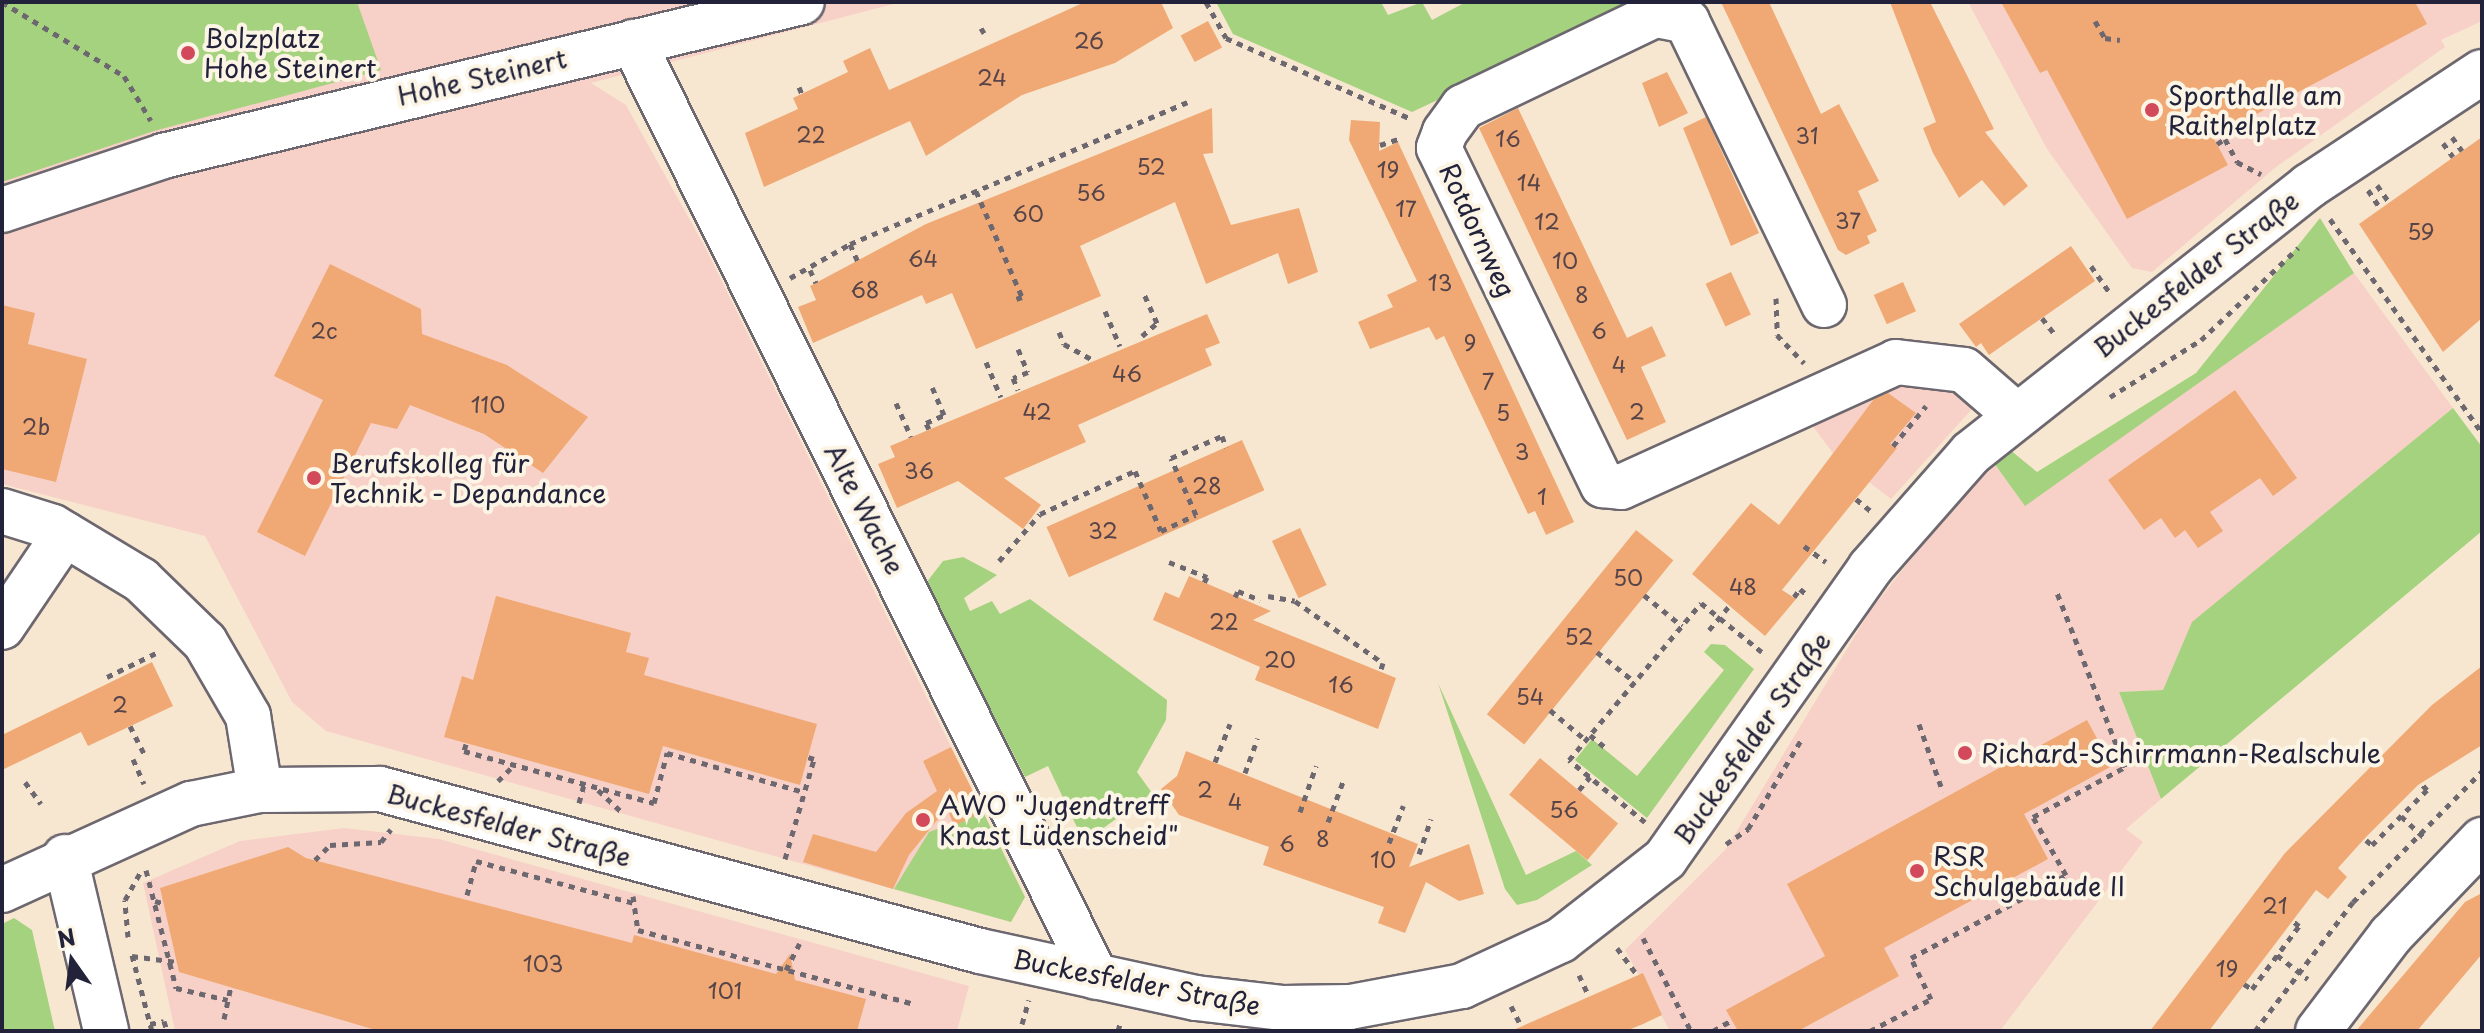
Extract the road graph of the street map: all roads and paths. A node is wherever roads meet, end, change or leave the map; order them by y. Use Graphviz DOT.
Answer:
graph roads {
  1 [pos="2,2"];
  2 [pos="802,2"];
  3 [pos="1206,2"];
  4 [pos="2095,21"];
  5 [pos="2120,40"];
  6 [pos="633,42"];
  7 [pos="2482,72"];
  8 [pos="1187,102"];
  9 [pos="1403,116"];
  10 [pos="2217,144"];
  11 [pos="163,156"];
  12 [pos="2266,175"];
  13 [pos="976,191"];
  14 [pos="2,210"];
  15 [pos="2326,214"];
  16 [pos="850,244"];
  17 [pos="858,262"];
  18 [pos="2091,266"];
  19 [pos="2275,271"];
  20 [pos="816,283"];
  21 [pos="2105,287"];
  22 [pos="1144,294"];
  23 [pos="1016,299"];
  24 [pos="1774,299"];
  25 [pos="1824,305"];
  26 [pos="1105,311"];
  27 [pos="2042,318"];
  28 [pos="1059,332"];
  29 [pos="2053,332"];
  30 [pos="1142,336"];
  31 [pos="1120,346"];
  32 [pos="1018,349"];
  33 [pos="1091,359"];
  34 [pos="986,362"];
  35 [pos="1850,378"];
  36 [pos="932,387"];
  37 [pos="1018,390"];
  38 [pos="1001,397"];
  39 [pos="1932,399"];
  40 [pos="2105,399"];
  41 [pos="896,403"];
  42 [pos="2015,414"];
  43 [pos="929,429"];
  44 [pos="2482,433"];
  45 [pos="911,437"];
  46 [pos="1893,446"];
  47 [pos="1226,447"];
  48 [pos="1856,499"];
  49 [pos="2,511"];
  50 [pos="1876,515"];
  51 [pos="65,534"];
  52 [pos="1804,546"];
  53 [pos="999,561"];
  54 [pos="1169,562"];
  55 [pos="1827,563"];
  56 [pos="1204,583"];
  57 [pos="2056,590"];
  58 [pos="1644,595"];
  59 [pos="1268,596"];
  60 [pos="1235,597"];
  61 [pos="1260,600"];
  62 [pos="1729,606"];
  63 [pos="1719,618"];
  64 [pos="1682,626"];
  65 [pos="2,627"];
  66 [pos="193,630"];
  67 [pos="1709,630"];
  68 [pos="1597,652"];
  69 [pos="1765,654"];
  70 [pos="1380,672"];
  71 [pos="107,677"];
  72 [pos="1635,682"];
  73 [pos="1550,710"];
  74 [pos="1230,724"];
  75 [pos="1919,724"];
  76 [pos="130,726"];
  77 [pos="1258,738"];
  78 [pos="1588,738"];
  79 [pos="466,744"];
  80 [pos="1606,748"];
  81 [pos="144,754"];
  82 [pos="808,757"];
  83 [pos="1215,762"];
  84 [pos="514,764"];
  85 [pos="1316,766"];
  86 [pos="2482,771"];
  87 [pos="1245,773"];
  88 [pos="1590,777"];
  89 [pos="499,779"];
  90 [pos="1344,779"];
  91 [pos="25,782"];
  92 [pos="607,782"];
  93 [pos="2421,783"];
  94 [pos="584,784"];
  95 [pos="596,787"];
  96 [pos="260,790"];
  97 [pos="605,790"];
  98 [pos="1579,790"];
  99 [pos="804,792"];
  100 [pos="1943,792"];
  101 [pos="581,796"];
  102 [pos="41,804"];
  103 [pos="1403,806"];
  104 [pos="1300,812"];
  105 [pos="624,814"];
  106 [pos="2401,816"];
  107 [pos="1431,819"];
  108 [pos="1642,820"];
  109 [pos="1328,822"];
  110 [pos="390,833"];
  111 [pos="2419,833"];
  112 [pos="2366,840"];
  113 [pos="2482,840"];
  114 [pos="1389,843"];
  115 [pos="1419,854"];
  116 [pos="65,857"];
  117 [pos="785,859"];
  118 [pos="315,860"];
  119 [pos="2,890"];
  120 [pos="467,895"];
  121 [pos="154,900"];
  122 [pos="166,904"];
  123 [pos="123,914"];
  124 [pos="2293,921"];
  125 [pos="1643,938"];
  126 [pos="801,940"];
  127 [pos="1617,948"];
  128 [pos="2277,955"];
  129 [pos="751,960"];
  130 [pos="169,961"];
  131 [pos="177,962"];
  132 [pos="749,967"];
  133 [pos="786,970"];
  134 [pos="2298,971"];
  135 [pos="1637,975"];
  136 [pos="1096,977"];
  137 [pos="1580,978"];
  138 [pos="2244,984"];
  139 [pos="231,985"];
  140 [pos="1589,996"];
  141 [pos="228,1000"];
  142 [pos="915,1004"];
  143 [pos="1027,1008"];
  144 [pos="1513,1009"];
  145 [pos="224,1019"];
  146 [pos="1732,1020"];
  147 [pos="1022,1024"];
  148 [pos="1521,1026"];
  149 [pos="151,1028"];
  150 [pos="106,1031"];
  151 [pos="167,1031"];
  152 [pos="1691,1031"];
  153 [pos="1715,1031"];
  154 [pos="1870,1031"];
  155 [pos="2255,1031"];
  156 [pos="2318,1031"];
  1 -- 11 [label="path"];
  2 -- 6 [label="street, Hohe Steinert"];
  3 -- 9 [label="path"];
  4 -- 5 [label="path"];
  6 -- 11 [label="street, Hohe Steinert"];
  6 -- 136 [label="street, Alte Wache"];
  7 -- 42 [label="street, Buckesfelder Straße"];
  8 -- 13 [label="path"];
  10 -- 12 [label="path"];
  11 -- 14 [label="street, Hohe Steinert"];
  13 -- 16 [label="path"];
  13 -- 23 [label="path"];
  15 -- 44 [label="path"];
  16 -- 17 [label="path"];
  16 -- 20 [label="path"];
  18 -- 21 [label="path, Buckesfelder Straße"];
  19 -- 40 [label="path, Buckesfelder Straße"];
  22 -- 30 [label="path"];
  24 -- 35 [label="path"];
  25 -- 35 [label="street, Rotdornweg"];
  26 -- 31 [label="path"];
  27 -- 29 [label="path, Buckesfelder Straße"];
  28 -- 33 [label="path"];
  32 -- 37 [label="path"];
  34 -- 38 [label="path"];
  35 -- 42 [label="street, Rotdornweg"];
  36 -- 43 [label="path"];
  39 -- 46 [label="path"];
  41 -- 45 [label="path"];
  42 -- 136 [label="street, Buckesfelder Straße"];
  47 -- 53 [label="path"];
  48 -- 50 [label="path"];
  49 -- 51 [label="street"];
  51 -- 65 [label="street"];
  51 -- 66 [label="street"];
  52 -- 55 [label="path"];
  54 -- 56 [label="path"];
  57 -- 154 [label="path"];
  58 -- 64 [label="path"];
  59 -- 70 [label="path"];
  60 -- 61 [label="path"];
  62 -- 63 [label="path"];
  63 -- 64 [label="path, Buckesfelder Straße"];
  63 -- 67 [label="path"];
  63 -- 69 [label="path, Buckesfelder Straße"];
  64 -- 72 [label="path, Buckesfelder Straße"];
  66 -- 71 [label="path"];
  66 -- 96 [label="street"];
  68 -- 72 [label="path"];
  72 -- 78 [label="path, Buckesfelder Straße"];
  73 -- 78 [label="path"];
  74 -- 83 [label="path"];
  75 -- 100 [label="path"];
  76 -- 81 [label="path"];
  77 -- 87 [label="path"];
  78 -- 80 [label="path"];
  78 -- 88 [label="path, Buckesfelder Straße"];
  79 -- 84 [label="path, Buckesfelder Straße"];
  82 -- 99 [label="path"];
  84 -- 89 [label="path, Buckesfelder Straße"];
  84 -- 94 [label="path, Buckesfelder Straße"];
  85 -- 104 [label="path"];
  86 -- 111 [label="path"];
  88 -- 98 [label="path"];
  88 -- 108 [label="path, Buckesfelder Straße"];
  90 -- 109 [label="path"];
  91 -- 102 [label="path"];
  92 -- 97 [label="path"];
  93 -- 106 [label="path"];
  94 -- 95 [label="path, Buckesfelder Straße"];
  94 -- 101 [label="path, Buckesfelder Straße"];
  95 -- 97 [label="path, Buckesfelder Straße"];
  95 -- 105 [label="path, Buckesfelder Straße"];
  96 -- 116 [label="street, Buckesfelder Straße"];
  96 -- 136 [label="street, Buckesfelder Straße"];
  97 -- 99 [label="path, Buckesfelder Straße"];
  99 -- 117 [label="path"];
  103 -- 114 [label="path"];
  106 -- 111 [label="path"];
  106 -- 112 [label="path"];
  107 -- 115 [label="path"];
  110 -- 118 [label="path, Buckesfelder Straße"];
  111 -- 134 [label="path"];
  113 -- 156 [label="street"];
  116 -- 119 [label="street, Buckesfelder Straße"];
  116 -- 150 [label="street"];
  120 -- 129 [label="path, Buckesfelder Straße"];
  121 -- 122 [label="path"];
  121 -- 123 [label="path"];
  121 -- 130 [label="path"];
  124 -- 128 [label="path"];
  125 -- 152 [label="path"];
  126 -- 133 [label="path"];
  127 -- 135 [label="path"];
  128 -- 134 [label="path"];
  128 -- 138 [label="path"];
  129 -- 132 [label="path"];
  129 -- 133 [label="path, Buckesfelder Straße"];
  130 -- 131 [label="path"];
  130 -- 141 [label="path"];
  130 -- 149 [label="path"];
  133 -- 142 [label="path, Buckesfelder Straße"];
  134 -- 155 [label="path"];
  137 -- 140 [label="path"];
  139 -- 141 [label="path"];
  141 -- 145 [label="path"];
  143 -- 147 [label="path, Buckesfelder Straße"];
  144 -- 148 [label="path"];
  146 -- 153 [label="path"];
  149 -- 151 [label="path"];
}
